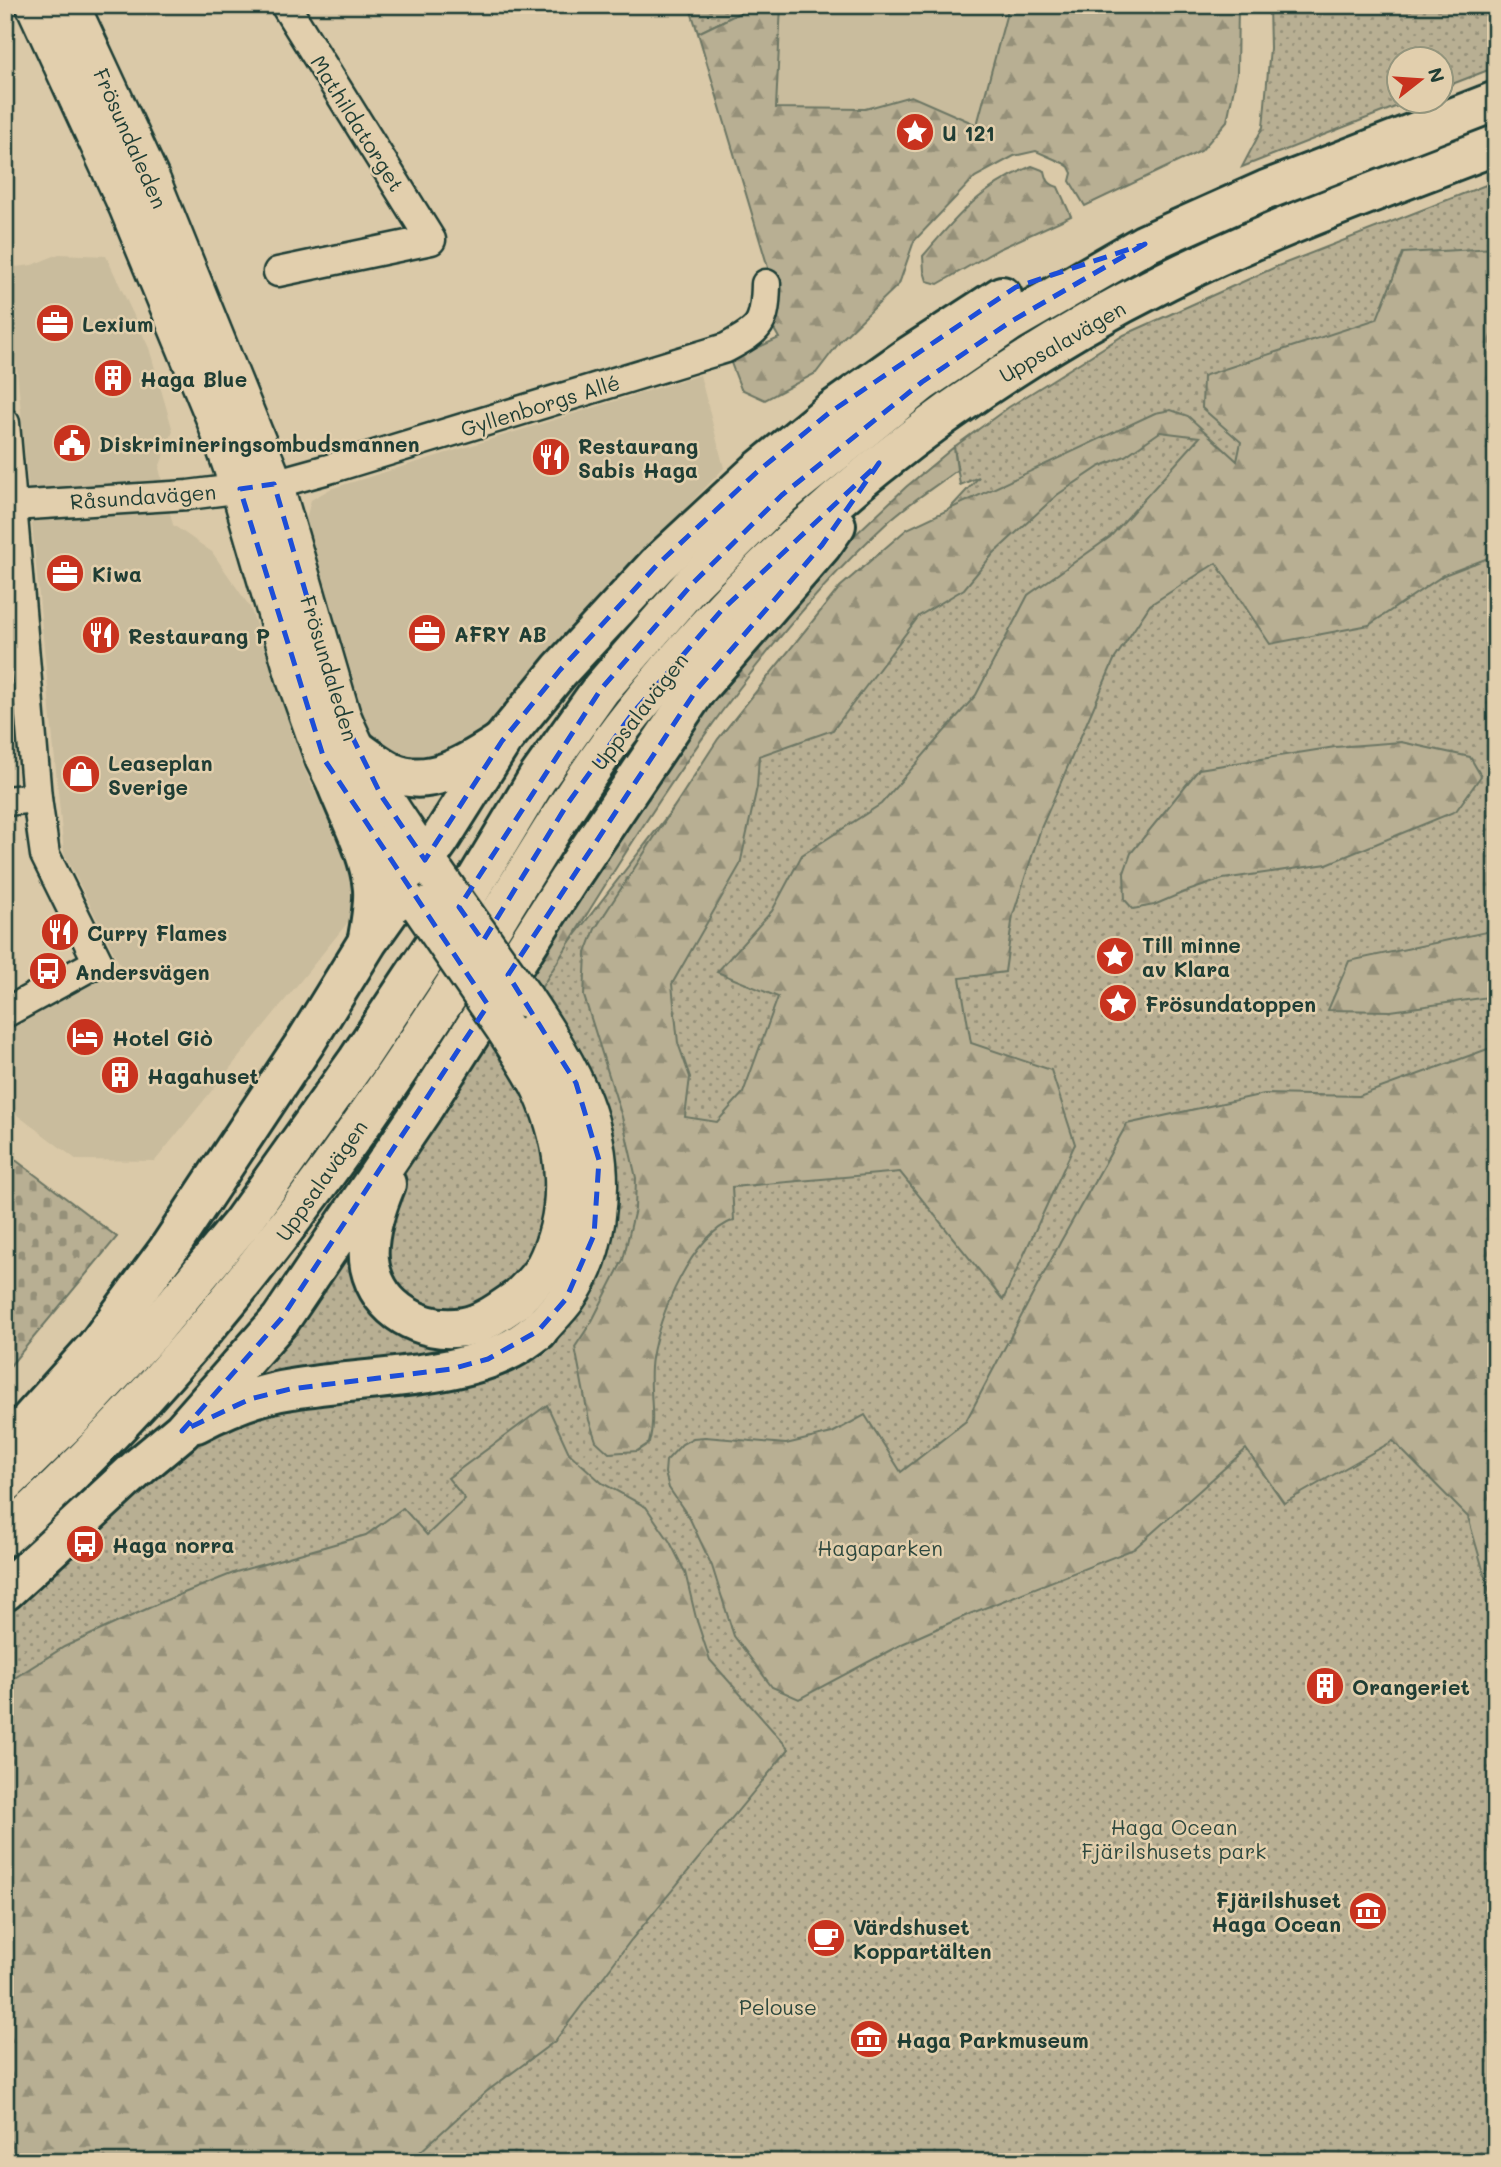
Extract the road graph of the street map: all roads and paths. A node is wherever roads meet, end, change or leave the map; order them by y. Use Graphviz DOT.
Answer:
graph roads {
  1 [pos="35,5"];
  2 [pos="70,5"];
  3 [pos="285,5"];
  4 [pos="1496,101"];
  5 [pos="1496,145"];
  6 [pos="1145,244"];
  7 [pos="278,272"];
  8 [pos="765,285"];
  9 [pos="5,423"];
  10 [pos="879,463"];
  11 [pos="257,486"];
  12 [pos="12,506"];
  13 [pos="14,626"];
  14 [pos="502,741"];
  15 [pos="355,748"];
  16 [pos="337,785"];
  17 [pos="37,798"];
  18 [pos="5,801"];
  19 [pos="422,882"];
  20 [pos="368,941"];
  21 [pos="5,1013"];
  22 [pos="422,1110"];
  23 [pos="516,1300"];
  24 [pos="538,1331"];
  25 [pos="182,1431"];
  26 [pos="5,1448"];
  27 [pos="5,1483"];
  28 [pos="5,1536"];
  29 [pos="5,1591"];
  1 -- 11 [label="main road, Frösundaleden"];
  2 -- 11 [label="main road, Frösundaleden"];
  3 -- 7 [label="street, Mathildatorget"];
  4 -- 6 [label="highway, Uppsalavägen"];
  5 -- 10 [label="highway, Uppsalavägen"];
  6 -- 14 [label="highway"];
  6 -- 27 [label="highway, Uppsalavägen"];
  8 -- 11 [label="street, Gyllenborgs Allé"];
  9 -- 12 [label="street"];
  10 -- 22 [label="highway"];
  10 -- 28 [label="highway, Uppsalavägen"];
  11 -- 12 [label="street, Råsundavägen"];
  11 -- 15 [label="main road, Frösundaleden"];
  11 -- 16 [label="main road, Frösundaleden"];
  12 -- 13 [label="street"];
  13 -- 17 [label="street"];
  14 -- 15 [label="highway"];
  14 -- 19 [label="highway"];
  15 -- 19 [label="main road, Frösundaleden"];
  16 -- 19 [label="main road, Frösundaleden"];
  16 -- 20 [label="highway"];
  17 -- 18 [label="street"];
  17 -- 21 [label="street"];
  19 -- 20 [label="highway"];
  19 -- 23 [label="main road, Frösundaleden, bridge"];
  19 -- 24 [label="main road, Frösundaleden, bridge"];
  20 -- 26 [label="highway"];
  22 -- 23 [label="highway"];
  22 -- 25 [label="highway"];
  24 -- 25 [label="highway"];
  25 -- 29 [label="highway"];
}
